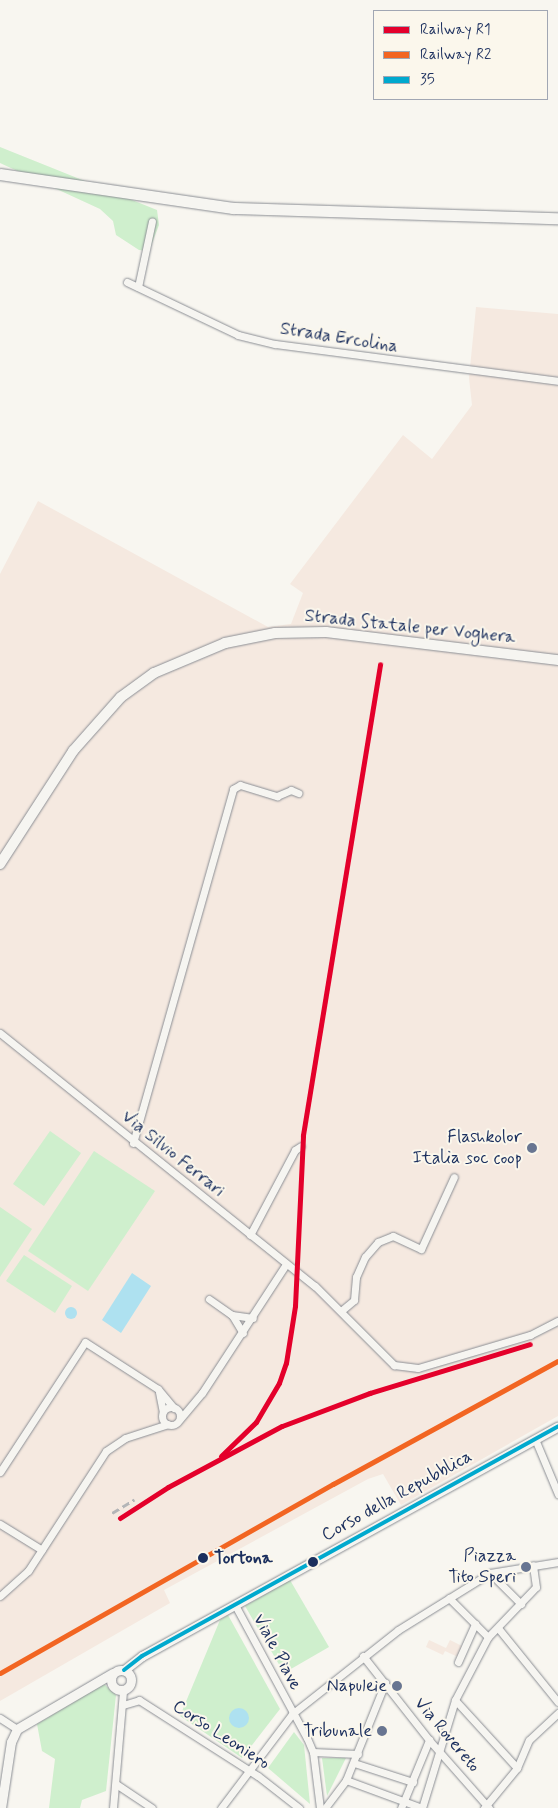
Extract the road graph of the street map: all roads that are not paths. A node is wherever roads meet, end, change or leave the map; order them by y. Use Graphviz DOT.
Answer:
graph roads {
  1 [pos="0,174"];
  2 [pos="558,218"];
  3 [pos="152,221"];
  4 [pos="127,282"];
  5 [pos="138,288"];
  6 [pos="558,381"];
  7 [pos="558,660"];
  8 [pos="298,793"];
  9 [pos="0,864"];
  10 [pos="0,1033"];
  11 [pos="132,1142"];
  12 [pos="301,1146"];
  13 [pos="454,1177"];
  14 [pos="250,1235"];
  15 [pos="286,1264"];
  16 [pos="209,1299"];
  17 [pos="341,1311"];
  18 [pos="232,1315"];
  19 [pos="252,1318"];
  20 [pos="558,1321"];
  21 [pos="243,1333"];
  22 [pos="158,1389"];
  23 [pos="196,1401"];
  24 [pos="175,1408"];
  25 [pos="163,1415"];
  26 [pos="180,1419"];
  27 [pos="168,1424"];
  28 [pos="558,1426"];
  29 [pos="145,1430"];
  30 [pos="535,1439"];
  31 [pos="0,1472"];
  32 [pos="558,1494"];
  33 [pos="0,1524"];
  34 [pos="42,1550"];
  35 [pos="558,1562"];
  36 [pos="533,1565"];
  37 [pos="490,1573"];
  38 [pos="0,1596"];
  39 [pos="449,1598"];
  40 [pos="520,1604"];
  41 [pos="235,1605"];
  42 [pos="475,1624"];
  43 [pos="498,1628"];
  44 [pos="488,1637"];
  45 [pos="364,1656"];
  46 [pos="458,1662"];
  47 [pos="124,1670"];
  48 [pos="113,1673"];
  49 [pos="385,1683"];
  50 [pos="123,1691"];
  51 [pos="455,1700"];
  52 [pos="558,1702"];
  53 [pos="123,1705"];
  54 [pos="558,1713"];
  55 [pos="292,1714"];
  56 [pos="0,1718"];
  57 [pos="18,1729"];
  58 [pos="429,1740"];
  59 [pos="438,1749"];
  60 [pos="313,1752"];
  61 [pos="358,1754"];
  62 [pos="354,1763"];
  63 [pos="517,1768"];
  64 [pos="246,1770"];
  65 [pos="346,1780"];
  66 [pos="413,1782"];
  67 [pos="116,1784"];
  68 [pos="403,1805"];
  69 [pos="487,1807"];
  70 [pos="1,1808"];
  71 [pos="113,1808"];
  72 [pos="152,1808"];
  73 [pos="221,1808"];
  74 [pos="300,1808"];
  75 [pos="320,1808"];
  76 [pos="325,1808"];
  77 [pos="422,1808"];
  1 -- 2 [label="main road"];
  3 -- 5 [label="street"];
  4 -- 5 [label="street, Strada Ercolina"];
  5 -- 6 [label="street, Strada Ercolina"];
  7 -- 9 [label="main road, Strada Statale per Voghera"];
  8 -- 11 [label="street"];
  10 -- 11 [label="street, Via Silvio Ferrari"];
  11 -- 14 [label="street, Via Silvio Ferrari"];
  12 -- 14 [label="street"];
  13 -- 17 [label="street"];
  14 -- 15 [label="street, Via Silvio Ferrari"];
  15 -- 17 [label="street, Via Silvio Ferrari"];
  15 -- 19 [label="street"];
  16 -- 18 [label="street"];
  17 -- 20 [label="street, Via Silvio Ferrari"];
  18 -- 19 [label="street"];
  18 -- 21 [label="street"];
  19 -- 21 [label="street"];
  21 -- 23 [label="street"];
  22 -- 24 [label="street"];
  22 -- 25 [label="street"];
  22 -- 31 [label="street"];
  23 -- 24 [label="street"];
  23 -- 26 [label="street"];
  24 -- 25 [label="street"];
  24 -- 26 [label="street"];
  25 -- 27 [label="street"];
  25 -- 29 [label="street"];
  26 -- 27 [label="street"];
  27 -- 29 [label="street"];
  28 -- 30 [label="street, Corso della Repubblica"];
  29 -- 34 [label="street"];
  30 -- 32 [label="street"];
  30 -- 41 [label="street, Corso della Repubblica"];
  33 -- 34 [label="street"];
  34 -- 38 [label="street"];
  35 -- 36 [label="street"];
  36 -- 37 [label="street"];
  36 -- 40 [label="street"];
  37 -- 39 [label="street"];
  37 -- 40 [label="street"];
  39 -- 42 [label="street"];
  39 -- 45 [label="street"];
  40 -- 43 [label="street"];
  41 -- 47 [label="street, Corso della Repubblica"];
  41 -- 55 [label="street, Viale Piave"];
  42 -- 44 [label="street"];
  42 -- 46 [label="street"];
  43 -- 44 [label="street"];
  43 -- 52 [label="street"];
  44 -- 51 [label="street"];
  45 -- 49 [label="street, Via Rovereto"];
  45 -- 55 [label="street"];
  47 -- 48 [label="street"];
  47 -- 50 [label="street"];
  48 -- 50 [label="street"];
  48 -- 57 [label="street"];
  49 -- 58 [label="street, Via Rovereto"];
  49 -- 61 [label="street"];
  50 -- 53 [label="street"];
  51 -- 59 [label="street"];
  51 -- 63 [label="street"];
  53 -- 64 [label="street, Corso Leoniero"];
  53 -- 67 [label="street"];
  54 -- 63 [label="street"];
  55 -- 60 [label="street, Viale Piave"];
  55 -- 64 [label="street"];
  56 -- 57 [label="street"];
  57 -- 70 [label="street"];
  58 -- 59 [label="street, Via Rovereto"];
  58 -- 66 [label="street"];
  59 -- 69 [label="street, Via Rovereto"];
  59 -- 77 [label="street"];
  60 -- 61 [label="street"];
  60 -- 75 [label="street"];
  61 -- 62 [label="street"];
  62 -- 65 [label="street"];
  62 -- 66 [label="street"];
  63 -- 69 [label="street"];
  64 -- 73 [label="street"];
  64 -- 74 [label="street, Corso Leoniero"];
  65 -- 68 [label="street"];
  65 -- 76 [label="street"];
  66 -- 68 [label="street"];
  67 -- 71 [label="street"];
  67 -- 72 [label="street"];
  68 -- 77 [label="street"];
}
